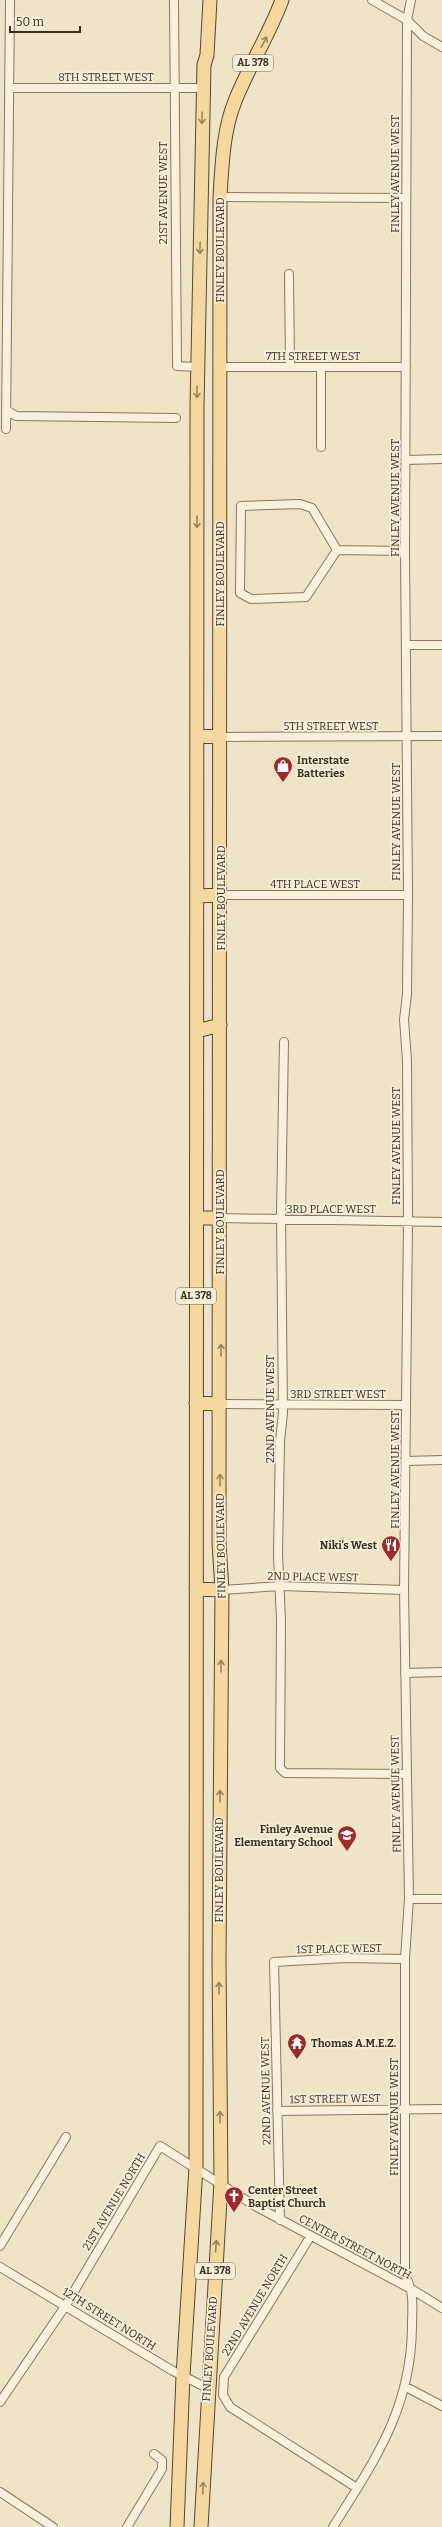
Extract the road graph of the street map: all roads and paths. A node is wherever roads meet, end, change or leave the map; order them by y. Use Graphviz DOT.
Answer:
graph roads {
  1 [pos="10,0"];
  2 [pos="174,0"];
  3 [pos="202,0"];
  4 [pos="210,0"];
  5 [pos="282,0"];
  6 [pos="290,0"];
  7 [pos="372,0"];
  8 [pos="411,0"];
  9 [pos="407,20"];
  10 [pos="272,26"];
  11 [pos="442,47"];
  12 [pos="204,66"];
  13 [pos="10,88"];
  14 [pos="174,88"];
  15 [pos="203,88"];
  16 [pos="220,197"];
  17 [pos="406,198"];
  18 [pos="201,199"];
  19 [pos="289,274"];
  20 [pos="197,367"];
  21 [pos="219,367"];
  22 [pos="290,367"];
  23 [pos="321,367"];
  24 [pos="406,367"];
  25 [pos="8,411"];
  26 [pos="176,418"];
  27 [pos="6,429"];
  28 [pos="321,447"];
  29 [pos="442,459"];
  30 [pos="406,460"];
  31 [pos="337,550"];
  32 [pos="405,551"];
  33 [pos="407,645"];
  34 [pos="442,645"];
  35 [pos="197,736"];
  36 [pos="407,736"];
  37 [pos="442,736"];
  38 [pos="221,737"];
  39 [pos="221,895"];
  40 [pos="408,895"];
  41 [pos="197,896"];
  42 [pos="220,1025"];
  43 [pos="197,1030"];
  44 [pos="284,1042"];
  45 [pos="196,1218"];
  46 [pos="220,1218"];
  47 [pos="281,1220"];
  48 [pos="408,1221"];
  49 [pos="442,1222"];
  50 [pos="196,1403"];
  51 [pos="221,1404"];
  52 [pos="283,1405"];
  53 [pos="406,1406"];
  54 [pos="442,1460"];
  55 [pos="407,1461"];
  56 [pos="280,1586"];
  57 [pos="196,1589"];
  58 [pos="222,1590"];
  59 [pos="404,1590"];
  60 [pos="442,1672"];
  61 [pos="405,1673"];
  62 [pos="406,1774"];
  63 [pos="409,1899"];
  64 [pos="442,1899"];
  65 [pos="406,1959"];
  66 [pos="196,1961"];
  67 [pos="219,1961"];
  68 [pos="274,1962"];
  69 [pos="405,2109"];
  70 [pos="442,2109"];
  71 [pos="277,2111"];
  72 [pos="66,2137"];
  73 [pos="196,2167"];
  74 [pos="220,2182"];
  75 [pos="280,2220"];
  76 [pos="310,2236"];
  77 [pos="0,2246"];
  78 [pos="0,2267"];
  79 [pos="413,2290"];
  80 [pos="66,2305"];
  81 [pos="442,2308"];
  82 [pos="183,2376"];
  83 [pos="406,2387"];
  84 [pos="207,2388"];
  85 [pos="0,2402"];
  86 [pos="442,2406"];
  87 [pos="154,2454"];
  88 [pos="358,2488"];
  89 [pos="0,2492"];
  90 [pos="53,2527"];
  91 [pos="127,2527"];
  92 [pos="177,2527"];
  93 [pos="201,2527"];
  94 [pos="333,2527"];
  1 -- 13 [label="street"];
  2 -- 14 [label="street, 21ST AVENUE WEST"];
  3 -- 12 [label="main road"];
  4 -- 12 [label="main road, FINLEY BOULEVARD / AL 378"];
  5 -- 10 [label="main road, FINLEY BOULEVARD / AL 378"];
  6 -- 10 [label="main road"];
  7 -- 9 [label="street"];
  8 -- 9 [label="street, FINLEY AVENUE WEST"];
  9 -- 11 [label="street"];
  9 -- 17 [label="street, FINLEY AVENUE WEST"];
  16 -- 10 [label="main road, FINLEY BOULEVARD / AL 378, one-way"];
  12 -- 15 [label="main road, FINLEY BOULEVARD / AL 378"];
  13 -- 14 [label="street, 8TH STREET WEST"];
  13 -- 25 [label="street"];
  14 -- 15 [label="street, 8TH STREET WEST"];
  14 -- 20 [label="street, 21ST AVENUE WEST"];
  15 -- 18 [label="main road, FINLEY BOULEVARD / AL 378, one-way"];
  16 -- 17 [label="street"];
  16 -- 18 [label="main road"];
  16 -- 21 [label="main road, FINLEY BOULEVARD / AL 378"];
  17 -- 24 [label="street, FINLEY AVENUE WEST"];
  18 -- 20 [label="main road, FINLEY BOULEVARD / AL 378, one-way"];
  19 -- 22 [label="street"];
  20 -- 21 [label="main road"];
  20 -- 35 [label="main road, FINLEY BOULEVARD / AL 378, one-way"];
  21 -- 22 [label="street, 7TH STREET WEST"];
  21 -- 38 [label="main road, FINLEY BOULEVARD / AL 378"];
  22 -- 23 [label="street, 7TH STREET WEST"];
  23 -- 24 [label="street, 7TH STREET WEST"];
  23 -- 28 [label="street"];
  24 -- 30 [label="street, FINLEY AVENUE WEST"];
  25 -- 26 [label="street"];
  25 -- 27 [label="street"];
  29 -- 30 [label="street"];
  30 -- 32 [label="street, FINLEY AVENUE WEST"];
  31 -- 31 [label="street"];
  31 -- 32 [label="street"];
  32 -- 33 [label="street, FINLEY AVENUE WEST"];
  33 -- 34 [label="street"];
  33 -- 36 [label="street, FINLEY AVENUE WEST"];
  35 -- 38 [label="main road"];
  35 -- 41 [label="main road, FINLEY BOULEVARD / AL 378"];
  36 -- 37 [label="street, 5TH STREET WEST"];
  36 -- 38 [label="street, 5TH STREET WEST"];
  36 -- 40 [label="street, FINLEY AVENUE WEST"];
  38 -- 39 [label="main road, FINLEY BOULEVARD / AL 378"];
  39 -- 40 [label="street, 4TH PLACE WEST"];
  39 -- 41 [label="main road"];
  39 -- 42 [label="main road, FINLEY BOULEVARD / AL 378"];
  40 -- 48 [label="street, FINLEY AVENUE WEST"];
  41 -- 43 [label="main road, FINLEY BOULEVARD / AL 378"];
  42 -- 43 [label="main road"];
  42 -- 46 [label="main road, FINLEY BOULEVARD / AL 378"];
  43 -- 45 [label="main road, FINLEY BOULEVARD / AL 378"];
  44 -- 47 [label="street, 22ND AVENUE WEST"];
  45 -- 46 [label="main road"];
  45 -- 50 [label="main road, FINLEY BOULEVARD / AL 378"];
  46 -- 47 [label="street, 3RD PLACE WEST"];
  51 -- 46 [label="main road, FINLEY BOULEVARD / AL 378, one-way"];
  47 -- 48 [label="street, 3RD PLACE WEST"];
  47 -- 52 [label="street, 22ND AVENUE WEST"];
  48 -- 49 [label="street, 3RD PLACE WEST"];
  48 -- 53 [label="street, FINLEY AVENUE WEST"];
  50 -- 51 [label="main road"];
  50 -- 57 [label="main road, FINLEY BOULEVARD / AL 378"];
  51 -- 52 [label="street, 3RD STREET WEST"];
  58 -- 51 [label="main road, FINLEY BOULEVARD / AL 378, one-way"];
  52 -- 53 [label="street, 3RD STREET WEST"];
  52 -- 56 [label="street, 22ND AVENUE WEST"];
  53 -- 55 [label="street, FINLEY AVENUE WEST"];
  54 -- 55 [label="street"];
  55 -- 59 [label="street, FINLEY AVENUE WEST"];
  56 -- 58 [label="street, 2ND PLACE WEST"];
  56 -- 59 [label="street, 2ND PLACE WEST"];
  56 -- 62 [label="street, 22ND AVENUE WEST"];
  57 -- 58 [label="main road"];
  57 -- 66 [label="main road, FINLEY BOULEVARD / AL 378"];
  67 -- 58 [label="main road, FINLEY BOULEVARD / AL 378, one-way"];
  59 -- 61 [label="street, FINLEY AVENUE WEST"];
  60 -- 61 [label="street"];
  61 -- 62 [label="street, FINLEY AVENUE WEST"];
  62 -- 63 [label="street, FINLEY AVENUE WEST"];
  63 -- 64 [label="street"];
  63 -- 65 [label="street, FINLEY AVENUE WEST"];
  65 -- 68 [label="street, 1ST PLACE WEST"];
  65 -- 69 [label="street, FINLEY AVENUE WEST"];
  66 -- 67 [label="main road"];
  66 -- 73 [label="main road, FINLEY BOULEVARD / AL 378"];
  74 -- 67 [label="main road, FINLEY BOULEVARD / AL 378, one-way"];
  68 -- 71 [label="street, 22ND AVENUE WEST"];
  69 -- 70 [label="street, 1ST STREET WEST"];
  69 -- 71 [label="street, 1ST STREET WEST"];
  69 -- 79 [label="street, FINLEY AVENUE WEST"];
  71 -- 75 [label="street, 22ND AVENUE WEST"];
  72 -- 77 [label="street"];
  73 -- 74 [label="street, CENTER STREET NORTH"];
  73 -- 80 [label="street, 21ST AVENUE NORTH"];
  73 -- 82 [label="main road, FINLEY BOULEVARD / AL 378"];
  74 -- 75 [label="street, CENTER STREET NORTH"];
  84 -- 74 [label="main road, FINLEY BOULEVARD / AL 378, one-way"];
  75 -- 76 [label="street, CENTER STREET NORTH"];
  76 -- 79 [label="street, CENTER STREET NORTH"];
  76 -- 88 [label="street, 22ND AVENUE NORTH"];
  78 -- 80 [label="street, 12TH STREET NORTH"];
  79 -- 81 [label="street, CENTER STREET NORTH"];
  79 -- 83 [label="street"];
  80 -- 82 [label="street, 12TH STREET NORTH"];
  80 -- 85 [label="street"];
  82 -- 84 [label="street, 12TH STREET NORTH"];
  82 -- 92 [label="main road, FINLEY BOULEVARD / AL 378"];
  83 -- 86 [label="street"];
  83 -- 88 [label="street"];
  93 -- 84 [label="main road, FINLEY BOULEVARD / AL 378, one-way"];
  87 -- 91 [label="street"];
  88 -- 94 [label="street"];
  89 -- 90 [label="street"];
}
